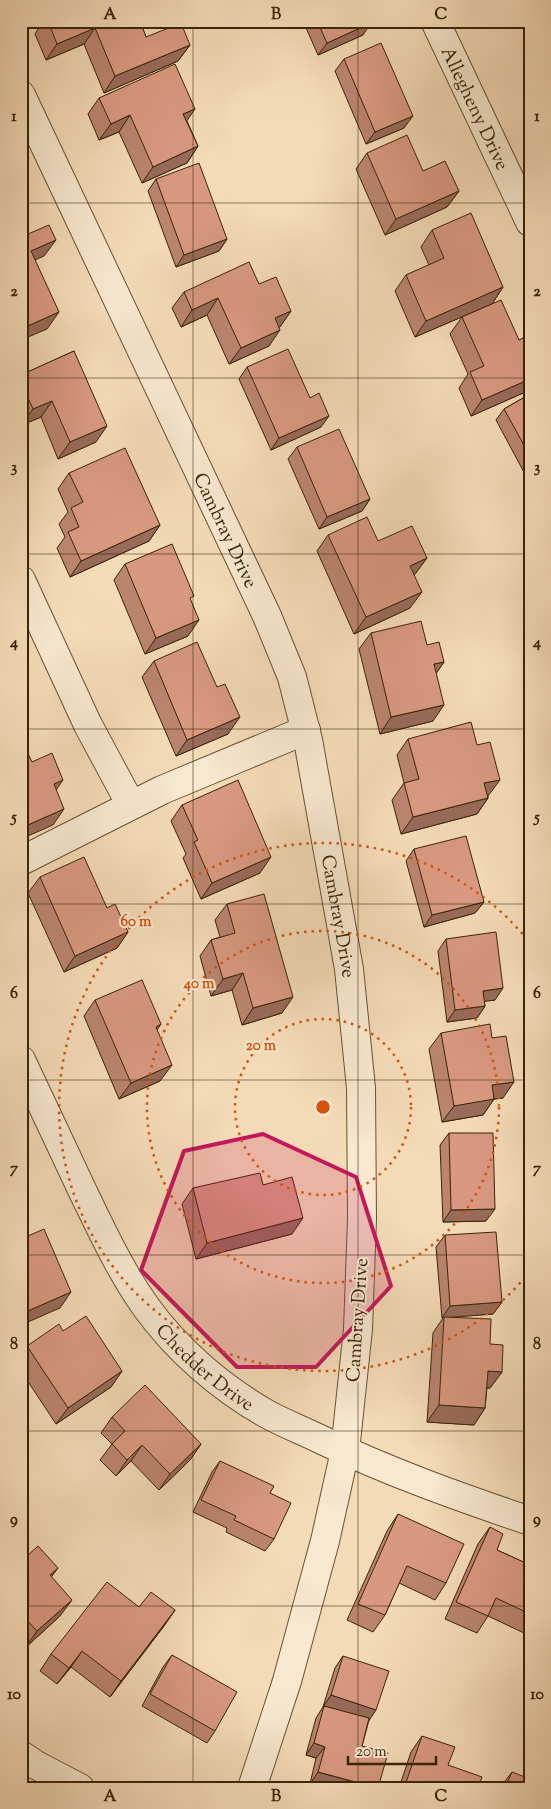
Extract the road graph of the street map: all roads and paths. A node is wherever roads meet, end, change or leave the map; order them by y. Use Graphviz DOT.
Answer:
graph roads {
  1 [pos="435,21"];
  2 [pos="21,95"];
  3 [pos="530,222"];
  4 [pos="21,580"];
  5 [pos="306,730"];
  6 [pos="131,805"];
  7 [pos="21,861"];
  8 [pos="21,1060"];
  9 [pos="345,1451"];
  10 [pos="530,1521"];
  11 [pos="21,1755"];
  12 [pos="80,1788"];
  13 [pos="252,1788"];
  1 -- 3 [label="street, Allegheny Drive"];
  2 -- 5 [label="street, Cambray Drive"];
  4 -- 6 [label="street"];
  5 -- 6 [label="street"];
  5 -- 9 [label="street, Cambray Drive"];
  6 -- 7 [label="street"];
  8 -- 9 [label="street, Chedder Drive"];
  9 -- 10 [label="street, Chedder Drive"];
  9 -- 13 [label="street, Cambray Drive"];
  11 -- 12 [label="street"];
}
